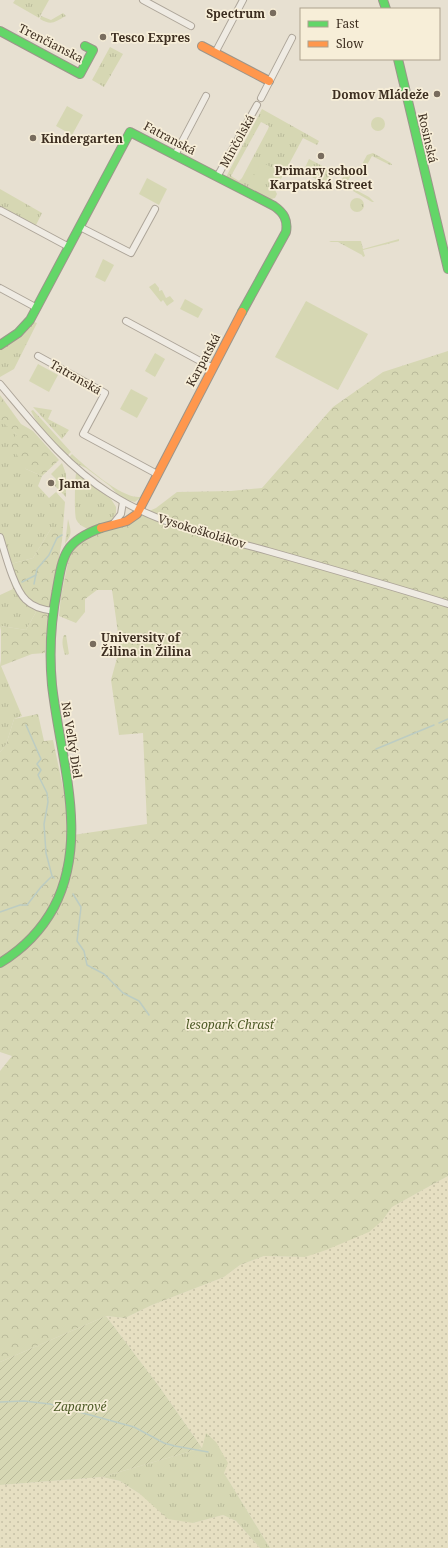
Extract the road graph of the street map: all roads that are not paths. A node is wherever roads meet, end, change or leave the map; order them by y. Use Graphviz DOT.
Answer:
graph roads {
  1 [pos="143,0"];
  2 [pos="243,0"];
  3 [pos="191,26"];
  4 [pos="0,31"];
  5 [pos="292,38"];
  6 [pos="85,46"];
  7 [pos="202,46"];
  8 [pos="215,53"];
  9 [pos="398,60"];
  10 [pos="270,81"];
  11 [pos="206,96"];
  12 [pos="261,98"];
  13 [pos="257,105"];
  14 [pos="175,155"];
  15 [pos="217,177"];
  16 [pos="155,209"];
  17 [pos="0,210"];
  18 [pos="288,222"];
  19 [pos="80,227"];
  20 [pos="69,247"];
  21 [pos="448,269"];
  22 [pos="0,288"];
  23 [pos="37,308"];
  24 [pos="126,321"];
  25 [pos="0,345"];
  26 [pos="38,356"];
  27 [pos="213,368"];
  28 [pos="0,384"];
  29 [pos="157,474"];
  30 [pos="123,502"];
  31 [pos="139,510"];
  32 [pos="113,524"];
  33 [pos="0,537"];
  34 [pos="3,554"];
  35 [pos="448,604"];
  36 [pos="54,611"];
  37 [pos="0,963"];
  1 -- 3 [label="street"];
  2 -- 8 [label="street"];
  4 -- 6 [label="street, Trenčianska"];
  5 -- 10 [label="street"];
  7 -- 8 [label="street"];
  8 -- 10 [label="street"];
  9 -- 21 [label="street, Rosinská"];
  10 -- 12 [label="street"];
  11 -- 14 [label="street"];
  13 -- 15 [label="street, Minčolská"];
  14 -- 15 [label="street, Fatranská"];
  14 -- 19 [label="street, Fatranská"];
  15 -- 18 [label="street, Fatranská"];
  16 -- 19 [label="street"];
  17 -- 20 [label="street"];
  18 -- 27 [label="street, Karpatská"];
  19 -- 20 [label="street, Fatranská"];
  20 -- 23 [label="street, Fatranská"];
  22 -- 23 [label="street"];
  23 -- 25 [label="street, Fatranská"];
  24 -- 27 [label="street"];
  26 -- 29 [label="street, Tatranská"];
  27 -- 29 [label="street, Karpatská"];
  28 -- 30 [label="street, Vysokoškolákov"];
  29 -- 31 [label="street, Karpatská"];
  30 -- 31 [label="street, Vysokoškolákov"];
  30 -- 32 [label="street"];
  31 -- 32 [label="street, Na Veľký Diel"];
  31 -- 35 [label="street, Vysokoškolákov"];
  32 -- 36 [label="street, Na Veľký Diel"];
  33 -- 34 [label="street"];
  34 -- 36 [label="street"];
  36 -- 37 [label="street, Na Veľký Diel"];
}
